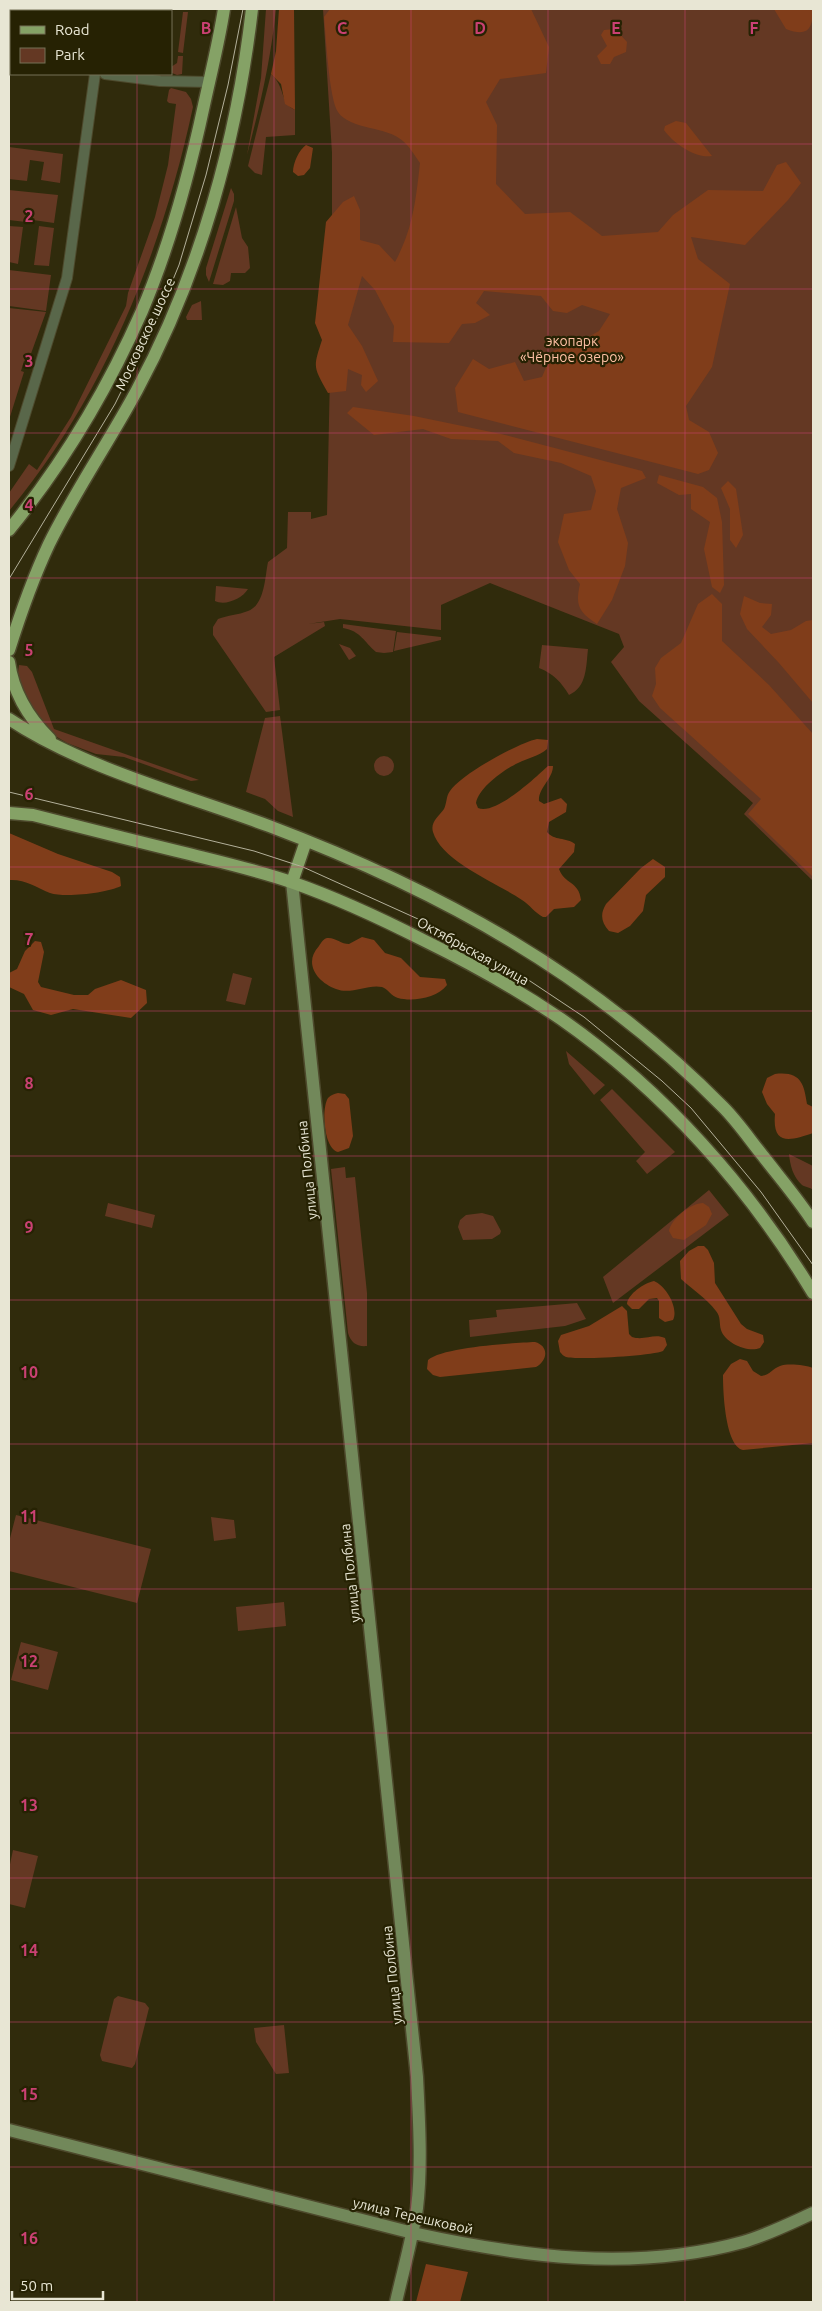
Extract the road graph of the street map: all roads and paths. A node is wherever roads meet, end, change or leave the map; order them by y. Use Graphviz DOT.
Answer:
graph roads {
  1 [pos="224,9"];
  2 [pos="252,9"];
  3 [pos="95,75"];
  4 [pos="113,75"];
  5 [pos="210,82"];
  6 [pos="9,466"];
  7 [pos="9,530"];
  8 [pos="9,650"];
  9 [pos="9,662"];
  10 [pos="9,719"];
  11 [pos="65,752"];
  12 [pos="9,813"];
  13 [pos="306,841"];
  14 [pos="292,882"];
  15 [pos="813,1222"];
  16 [pos="813,1293"];
  17 [pos="9,2130"];
  18 [pos="813,2213"];
  19 [pos="413,2233"];
  20 [pos="396,2302"];
  1 -- 5 [label="main road, Московское шоссе"];
  2 -- 8 [label="main road, Московское шоссе"];
  3 -- 6 [label="street"];
  4 -- 5 [label="street"];
  5 -- 7 [label="main road, Московское шоссе"];
  9 -- 11 [label="main road"];
  10 -- 11 [label="main road, Октябрьская улица"];
  11 -- 13 [label="main road, Октябрьская улица"];
  12 -- 14 [label="main road, Октябрьская улица"];
  13 -- 14 [label="main road, улица Полбина"];
  13 -- 15 [label="main road, Октябрьская улица"];
  14 -- 16 [label="main road, Октябрьская улица"];
  14 -- 19 [label="street, улица Полбина"];
  17 -- 19 [label="street, улица Терешковой"];
  18 -- 19 [label="street, улица Терешковой"];
  19 -- 20 [label="street, улица Полбина"];
}
